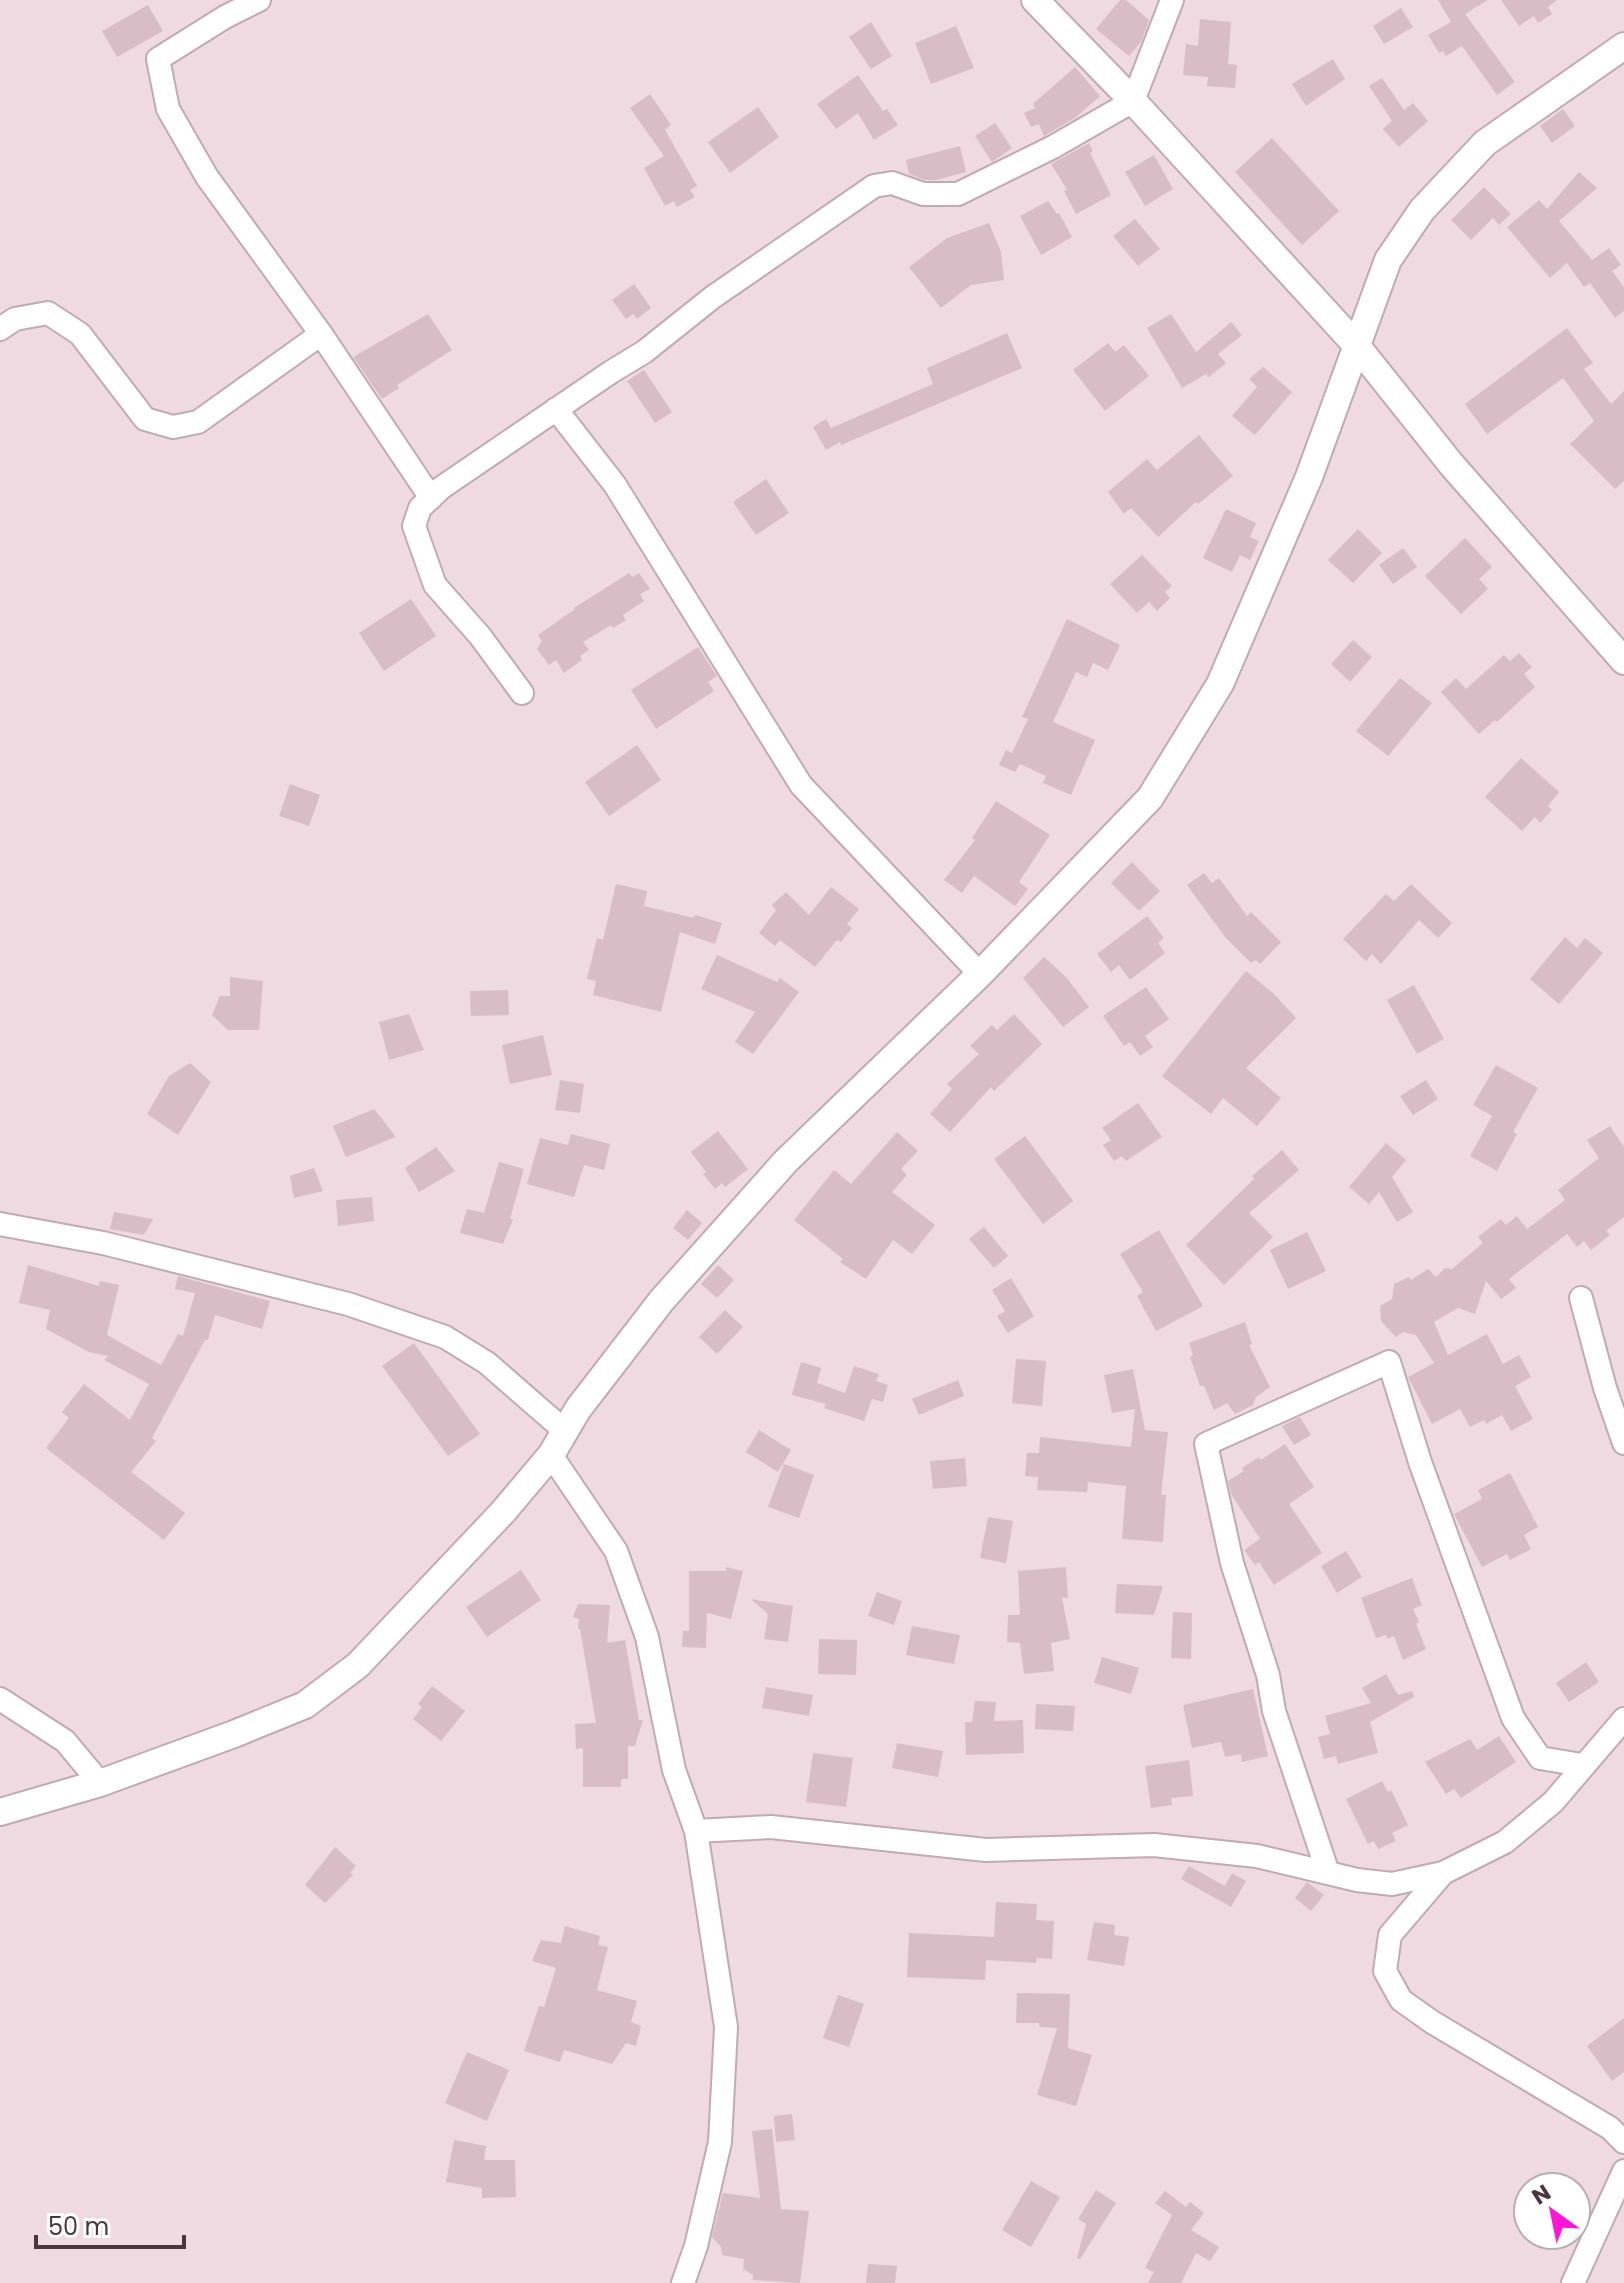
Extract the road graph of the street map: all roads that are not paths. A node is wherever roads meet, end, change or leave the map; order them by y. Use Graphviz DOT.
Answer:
graph roads {
  1 [pos="259,0"];
  2 [pos="1035,0"];
  3 [pos="1172,0"];
  4 [pos="1624,46"];
  5 [pos="1133,101"];
  6 [pos="0,329"];
  7 [pos="321,334"];
  8 [pos="1357,346"];
  9 [pos="556,409"];
  10 [pos="431,498"];
  11 [pos="1624,661"];
  12 [pos="522,693"];
  13 [pos="980,974"];
  14 [pos="0,1224"];
  15 [pos="1581,1298"];
  16 [pos="565,1431"];
  17 [pos="1624,1443"];
  18 [pos="551,1455"];
  19 [pos="0,1699"];
  20 [pos="1624,1719"];
  21 [pos="1582,1765"];
  22 [pos="100,1783"];
  23 [pos="0,1812"];
  24 [pos="696,1831"];
  25 [pos="1328,1873"];
  26 [pos="1443,1873"];
  27 [pos="1624,2142"];
  28 [pos="1624,2171"];
  29 [pos="683,2283"];
  30 [pos="1573,2283"];
  1 -- 7 [label="street"];
  2 -- 5 [label="street"];
  3 -- 5 [label="street"];
  4 -- 8 [label="street"];
  5 -- 8 [label="street"];
  5 -- 9 [label="street"];
  6 -- 7 [label="street"];
  7 -- 10 [label="street"];
  8 -- 11 [label="street"];
  8 -- 13 [label="street"];
  9 -- 10 [label="street"];
  9 -- 13 [label="street"];
  10 -- 12 [label="street"];
  13 -- 16 [label="street"];
  14 -- 16 [label="street"];
  15 -- 17 [label="street"];
  16 -- 18 [label="street"];
  18 -- 22 [label="street"];
  18 -- 24 [label="street"];
  19 -- 22 [label="street"];
  20 -- 21 [label="street"];
  21 -- 25 [label="street"];
  21 -- 26 [label="street"];
  22 -- 23 [label="street"];
  24 -- 25 [label="street"];
  24 -- 29 [label="street"];
  25 -- 26 [label="street"];
  26 -- 27 [label="street"];
  28 -- 30 [label="street"];
}
